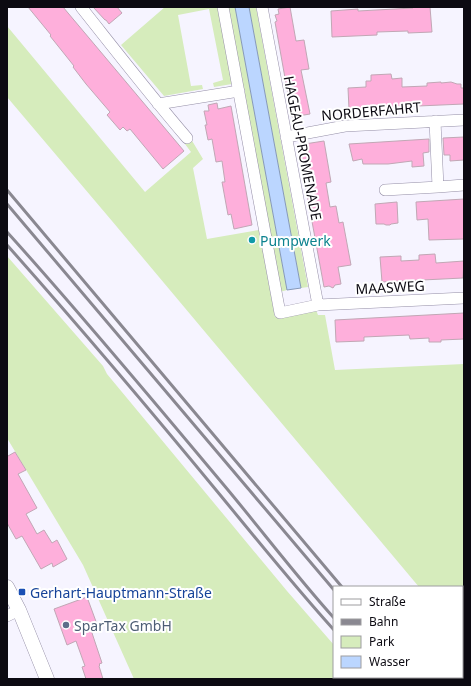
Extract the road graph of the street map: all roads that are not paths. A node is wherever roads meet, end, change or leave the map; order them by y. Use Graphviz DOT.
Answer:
graph roads {
  1 [pos="81,7"];
  2 [pos="223,7"];
  3 [pos="262,7"];
  4 [pos="239,91"];
  5 [pos="158,104"];
  6 [pos="464,120"];
  7 [pos="435,121"];
  8 [pos="286,137"];
  9 [pos="186,138"];
  10 [pos="464,185"];
  11 [pos="438,187"];
  12 [pos="386,190"];
  13 [pos="464,298"];
  14 [pos="318,305"];
  15 [pos="7,587"];
  16 [pos="13,613"];
  17 [pos="47,679"];
  1 -- 5 [label="street"];
  2 -- 4 [label="street"];
  3 -- 8 [label="street, HAGEAU-PROMENADE"];
  4 -- 5 [label="street"];
  4 -- 14 [label="street"];
  5 -- 9 [label="street"];
  6 -- 7 [label="street, NORDERFAHRT"];
  7 -- 8 [label="street, NORDERFAHRT"];
  7 -- 11 [label="street, NORDERFAHRT"];
  8 -- 14 [label="street, HAGEAU-PROMENADE"];
  10 -- 11 [label="street"];
  11 -- 12 [label="street"];
  13 -- 14 [label="street, MAASWEG"];
  15 -- 16 [label="street"];
  16 -- 17 [label="street"];
}
